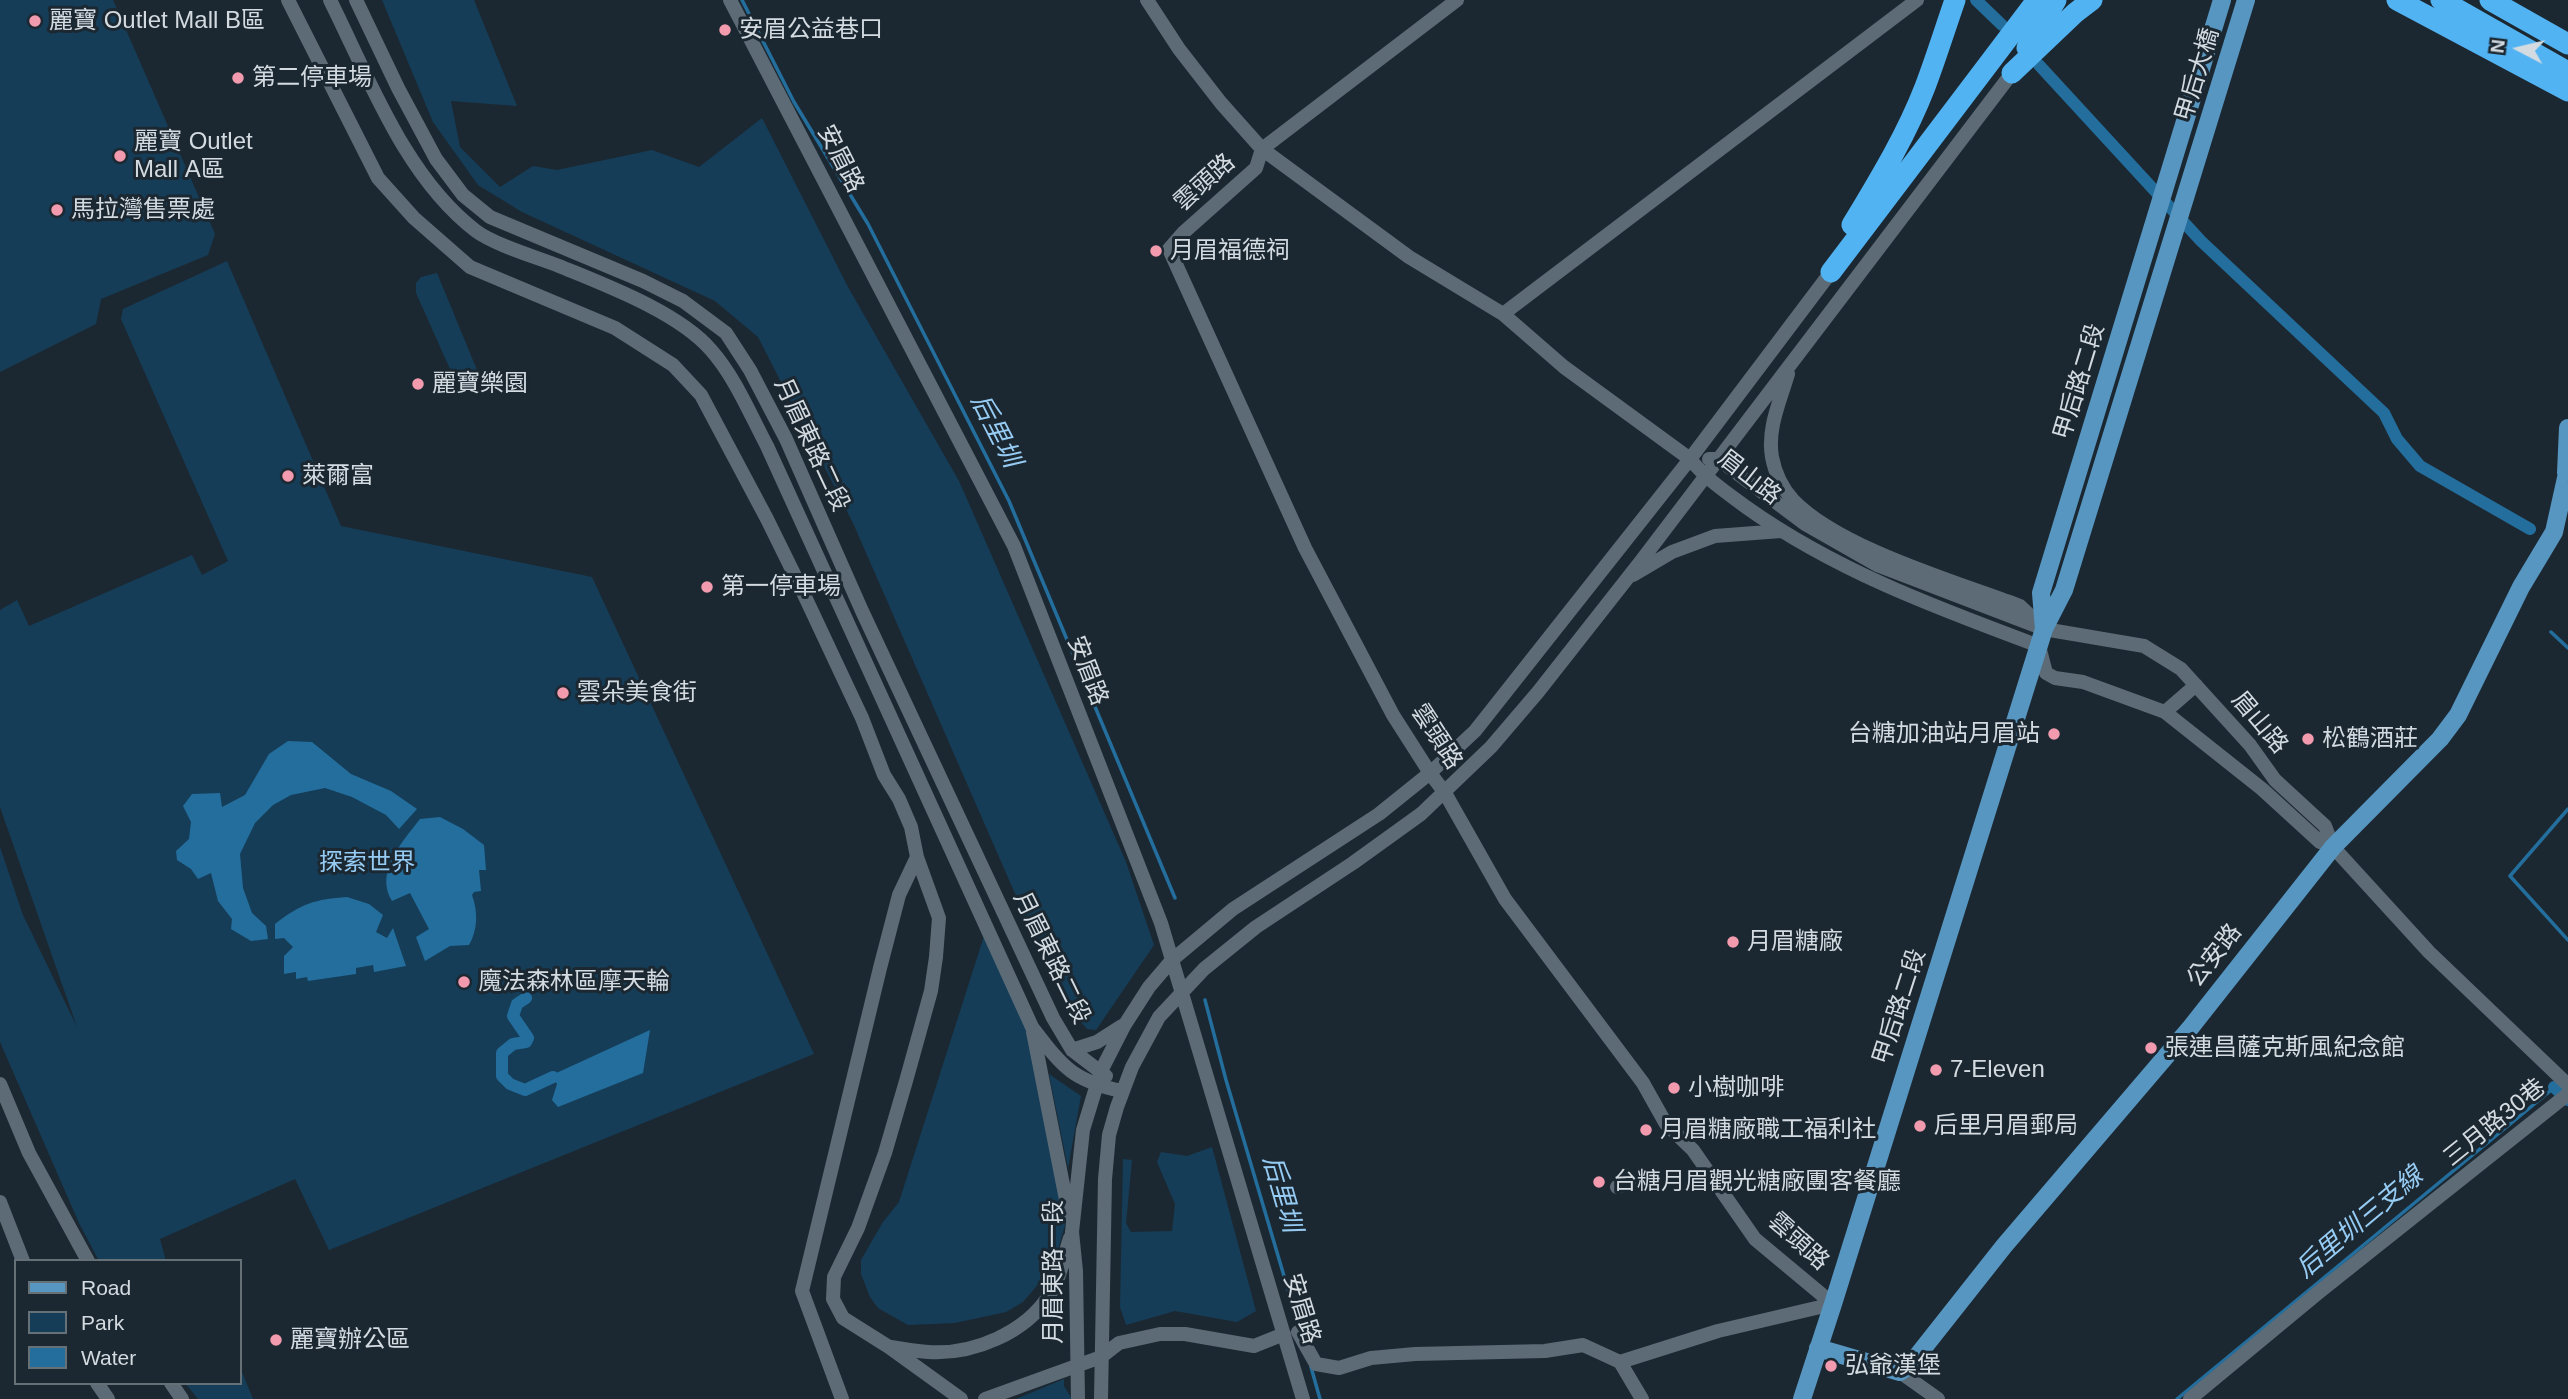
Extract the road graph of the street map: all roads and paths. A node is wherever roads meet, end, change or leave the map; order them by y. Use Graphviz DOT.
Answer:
graph roads {
  1 [pos="288,0"];
  2 [pos="330,0"];
  3 [pos="356,0"];
  4 [pos="730,0"];
  5 [pos="1147,0"];
  6 [pos="1457,0"];
  7 [pos="1917,0"];
  8 [pos="1955,0"];
  9 [pos="2037,0"];
  10 [pos="2056,0"];
  11 [pos="2092,0"];
  12 [pos="2222,0"];
  13 [pos="2246,0"];
  14 [pos="2396,0"];
  15 [pos="2441,0"];
  16 [pos="2490,0"];
  17 [pos="2568,44"];
  18 [pos="2568,72"];
  19 [pos="2012,73"];
  20 [pos="2568,91"];
  21 [pos="1262,149"];
  22 [pos="2175,151"];
  23 [pos="2197,165"];
  24 [pos="1831,272"];
  25 [pos="1503,314"];
  26 [pos="1792,363"];
  27 [pos="2568,428"];
  28 [pos="1690,459"];
  29 [pos="1718,459"];
  30 [pos="2567,472"];
  31 [pos="1703,476"];
  32 [pos="1780,531"];
  33 [pos="1626,579"];
  34 [pos="2042,637"];
  35 [pos="2196,685"];
  36 [pos="2165,712"];
  37 [pos="1430,773"];
  38 [pos="1445,793"];
  39 [pos="2333,847"];
  40 [pos="916,857"];
  41 [pos="1172,960"];
  42 [pos="1182,992"];
  43 [pos="1124,1026"];
  44 [pos="1032,1027"];
  45 [pos="1072,1050"];
  46 [pos="1101,1071"];
  47 [pos="0,1084"];
  48 [pos="2568,1084"];
  49 [pos="1096,1086"];
  50 [pos="1122,1091"];
  51 [pos="2568,1094"];
  52 [pos="0,1202"];
  53 [pos="1072,1232"];
  54 [pos="22,1259"];
  55 [pos="87,1259"];
  56 [pos="1833,1304"];
  57 [pos="1291,1333"];
  58 [pos="890,1347"];
  59 [pos="1818,1348"];
  60 [pos="1101,1357"];
  61 [pos="1620,1362"];
  62 [pos="1078,1366"];
  63 [pos="1900,1372"];
  64 [pos="842,1399"];
  65 [pos="961,1399"];
  66 [pos="985,1399"];
  67 [pos="1078,1399"];
  68 [pos="1101,1399"];
  69 [pos="1303,1399"];
  70 [pos="1642,1399"];
  71 [pos="1801,1399"];
  72 [pos="1938,1399"];
  73 [pos="2190,1399"];
  1 -- 40 [label="street"];
  2 -- 44 [label="street, 月眉東路二段"];
  3 -- 45 [label="street, 月眉東路二段"];
  4 -- 41 [label="street, 安眉路"];
  5 -- 21 [label="street, 雲頭路"];
  6 -- 21 [label="street, 雲頭路"];
  7 -- 25 [label="street"];
  8 -- 24 [label="highway"];
  9 -- 24 [label="highway"];
  10 -- 19 [label="highway"];
  11 -- 19 [label="highway"];
  12 -- 22 [label="main road, 甲后大橋"];
  13 -- 23 [label="main road, 甲后大橋"];
  14 -- 20 [label="highway"];
  15 -- 18 [label="highway"];
  16 -- 17 [label="highway"];
  19 -- 26 [label="street, 月眉東路一段"];
  21 -- 25 [label="street, 雲頭路"];
  21 -- 37 [label="street, 雲頭路"];
  22 -- 34 [label="main road, 甲后路二段"];
  23 -- 34 [label="main road, 甲后路二段"];
  24 -- 28 [label="street, 月眉東路一段"];
  25 -- 28 [label="street, 雲頭路"];
  26 -- 29 [label="street, 月眉東路一段"];
  26 -- 34 [label="street"];
  27 -- 30 [label="main road, 公安路"];
  28 -- 29 [label="street, 眉山路"];
  28 -- 31 [label="street, 眉山路"];
  28 -- 37 [label="street, 月眉東路一段"];
  29 -- 31 [label="street, 月眉東路一段"];
  29 -- 34 [label="street, 眉山路"];
  30 -- 39 [label="main road, 公安路"];
  31 -- 32 [label="street, 眉山路"];
  31 -- 33 [label="street, 月眉東路一段"];
  32 -- 33 [label="street"];
  32 -- 34 [label="street, 眉山路"];
  33 -- 38 [label="street, 月眉東路一段"];
  34 -- 35 [label="street, 眉山路"];
  34 -- 36 [label="street, 眉山路"];
  34 -- 56 [label="main road, 甲后路二段"];
  35 -- 36 [label="street"];
  35 -- 39 [label="street, 眉山路"];
  36 -- 39 [label="street, 眉山路"];
  37 -- 38 [label="street, 雲頭路"];
  37 -- 41 [label="street, 月眉東路一段"];
  38 -- 42 [label="street, 月眉東路一段"];
  38 -- 56 [label="street, 雲頭路"];
  39 -- 48 [label="street, 眉山路"];
  39 -- 63 [label="main road, 公安路"];
  40 -- 58 [label="street"];
  40 -- 64 [label="street"];
  41 -- 42 [label="street, 安眉路"];
  41 -- 43 [label="street, 月眉東路一段"];
  42 -- 50 [label="street, 月眉東路一段"];
  42 -- 57 [label="street, 安眉路"];
  43 -- 45 [label="street"];
  43 -- 46 [label="street, 月眉東路一段"];
  44 -- 49 [label="street, 月眉東路二段"];
  44 -- 53 [label="street"];
  45 -- 46 [label="street, 月眉東路二段"];
  46 -- 49 [label="street, 月眉東路一段"];
  46 -- 50 [label="street, 月眉東路二段"];
  47 -- 55 [label="street"];
  49 -- 50 [label="street, 月眉東路二段"];
  49 -- 53 [label="street, 月眉東路一段"];
  50 -- 60 [label="street, 月眉東路一段"];
  51 -- 73 [label="street, 三月路30巷"];
  52 -- 54 [label="street"];
  53 -- 58 [label="street"];
  53 -- 62 [label="street, 月眉東路一段"];
  56 -- 59 [label="main road, 甲后路二段"];
  56 -- 61 [label="street"];
  57 -- 60 [label="street"];
  57 -- 61 [label="street"];
  57 -- 69 [label="street, 安眉路"];
  58 -- 65 [label="street"];
  59 -- 63 [label="main road"];
  59 -- 71 [label="main road, 甲后路二段"];
  60 -- 62 [label="street"];
  60 -- 68 [label="street, 月眉東路一段"];
  61 -- 70 [label="street"];
  62 -- 66 [label="street"];
  62 -- 67 [label="street, 月眉東路一段"];
  63 -- 72 [label="street"];
}
